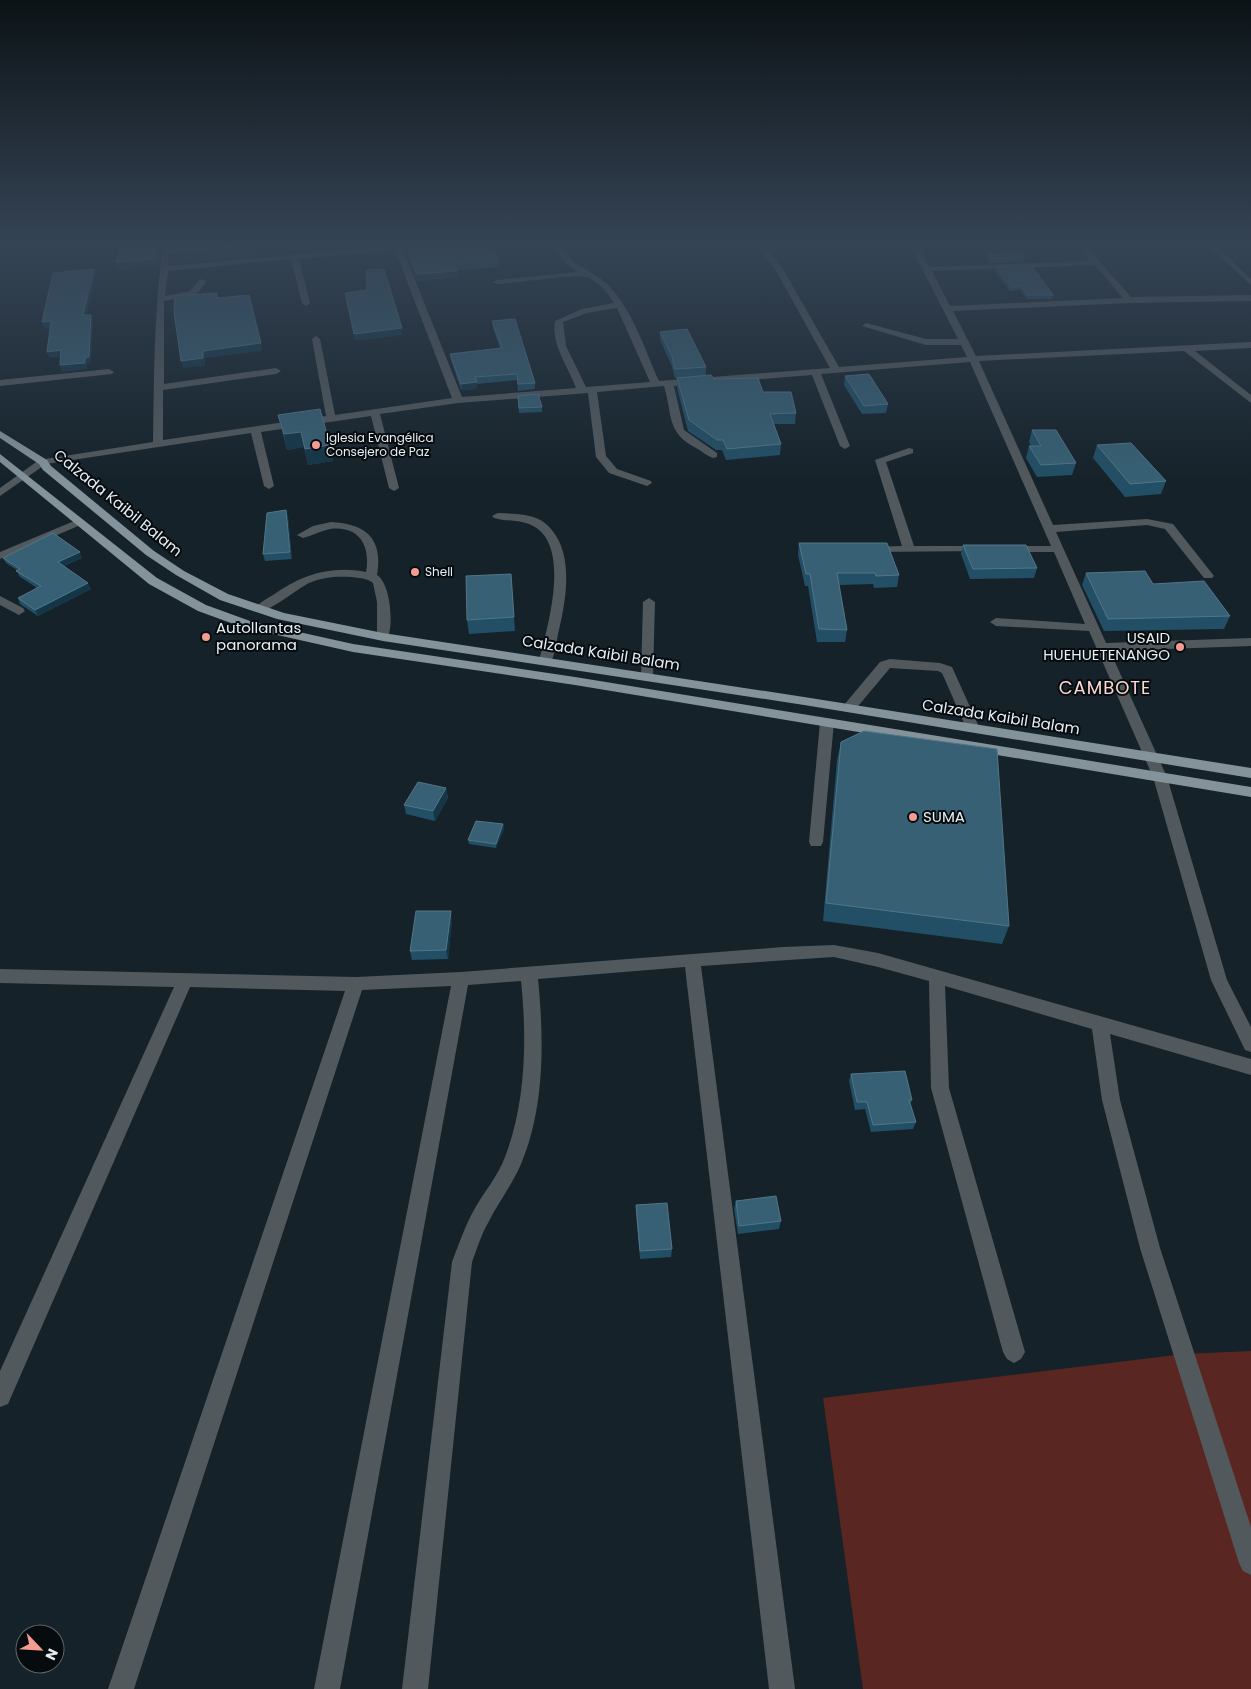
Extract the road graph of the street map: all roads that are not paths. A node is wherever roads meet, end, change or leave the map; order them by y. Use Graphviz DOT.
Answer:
graph roads {
  1 [pos="159,324"];
  2 [pos="428,324"];
  3 [pos="557,324"];
  4 [pos="628,324"];
  5 [pos="810,324"];
  6 [pos="956,324"];
  7 [pos="866,326"];
  8 [pos="316,339"];
  9 [pos="965,342"];
  10 [pos="1251,345"];
  11 [pos="1186,348"];
  12 [pos="973,359"];
  13 [pos="836,370"];
  14 [pos="276,371"];
  15 [pos="109,372"];
  16 [pos="816,372"];
  17 [pos="0,383"];
  18 [pos="668,383"];
  19 [pos="656,384"];
  20 [pos="157,388"];
  21 [pos="587,390"];
  22 [pos="458,400"];
  23 [pos="1251,400"];
  24 [pos="375,412"];
  25 [pos="331,418"];
  26 [pos="254,429"];
  27 [pos="0,434"];
  28 [pos="158,442"];
  29 [pos="845,446"];
  30 [pos="909,452"];
  31 [pos="713,456"];
  32 [pos="0,457"];
  33 [pos="43,462"];
  34 [pos="24,475"];
  35 [pos="647,483"];
  36 [pos="269,486"];
  37 [pos="394,488"];
  38 [pos="0,493"];
  39 [pos="498,516"];
  40 [pos="79,522"];
  41 [pos="1051,529"];
  42 [pos="303,536"];
  43 [pos="1059,548"];
  44 [pos="909,549"];
  45 [pos="863,550"];
  46 [pos="0,556"];
  47 [pos="371,576"];
  48 [pos="1208,576"];
  49 [pos="0,600"];
  50 [pos="649,602"];
  51 [pos="260,609"];
  52 [pos="19,611"];
  53 [pos="996,622"];
  54 [pos="1095,628"];
  55 [pos="383,637"];
  56 [pos="1251,642"];
  57 [pos="1104,647"];
  58 [pos="545,661"];
  59 [pos="646,677"];
  60 [pos="849,708"];
  61 [pos="827,722"];
  62 [pos="972,729"];
  63 [pos="1151,756"];
  64 [pos="1251,773"];
  65 [pos="1160,777"];
  66 [pos="1251,792"];
  67 [pos="816,842"];
  68 [pos="692,960"];
  69 [pos="528,973"];
  70 [pos="0,976"];
  71 [pos="937,977"];
  72 [pos="461,979"];
  73 [pos="184,982"];
  74 [pos="356,984"];
  75 [pos="1100,1022"];
  76 [pos="1251,1044"];
  77 [pos="1251,1067"];
  78 [pos="1014,1352"];
  79 [pos="0,1396"];
  80 [pos="1251,1562"];
  81 [pos="121,1689"];
  82 [pos="327,1689"];
  83 [pos="415,1689"];
  84 [pos="782,1689"];
  1 -- 20 [label="street"];
  2 -- 22 [label="street"];
  3 -- 21 [label="street"];
  4 -- 19 [label="street"];
  5 -- 13 [label="street"];
  6 -- 9 [label="street"];
  7 -- 9 [label="street"];
  8 -- 25 [label="street"];
  9 -- 12 [label="street"];
  10 -- 11 [label="street"];
  11 -- 12 [label="street"];
  11 -- 23 [label="street"];
  12 -- 13 [label="street"];
  12 -- 41 [label="street"];
  13 -- 16 [label="street"];
  14 -- 20 [label="street"];
  15 -- 17 [label="street"];
  16 -- 18 [label="street"];
  16 -- 29 [label="street"];
  18 -- 19 [label="street"];
  18 -- 31 [label="street"];
  19 -- 21 [label="street"];
  20 -- 28 [label="street"];
  21 -- 22 [label="street"];
  21 -- 35 [label="street"];
  22 -- 24 [label="street"];
  24 -- 25 [label="street"];
  24 -- 37 [label="street"];
  25 -- 26 [label="street"];
  26 -- 28 [label="street"];
  26 -- 36 [label="street"];
  27 -- 33 [label="main road, Calzada Kaibil Balam"];
  28 -- 33 [label="street"];
  30 -- 44 [label="street"];
  32 -- 34 [label="main road"];
  33 -- 34 [label="street"];
  33 -- 51 [label="main road, Calzada Kaibil Balam"];
  34 -- 38 [label="street"];
  34 -- 40 [label="main road"];
  39 -- 58 [label="street"];
  40 -- 46 [label="street"];
  40 -- 61 [label="main road"];
  41 -- 43 [label="street"];
  41 -- 48 [label="street"];
  42 -- 47 [label="street"];
  43 -- 44 [label="street"];
  43 -- 54 [label="street"];
  44 -- 45 [label="street"];
  47 -- 51 [label="street"];
  47 -- 55 [label="street"];
  49 -- 52 [label="street"];
  50 -- 59 [label="street"];
  51 -- 55 [label="main road, Calzada Kaibil Balam"];
  53 -- 54 [label="street"];
  54 -- 57 [label="street"];
  55 -- 58 [label="main road, Calzada Kaibil Balam"];
  56 -- 57 [label="street"];
  57 -- 63 [label="street"];
  58 -- 59 [label="main road, Calzada Kaibil Balam"];
  59 -- 60 [label="main road, Calzada Kaibil Balam"];
  60 -- 62 [label="main road, Calzada Kaibil Balam"];
  60 -- 62 [label="street"];
  61 -- 65 [label="main road"];
  61 -- 67 [label="street"];
  62 -- 63 [label="main road, Calzada Kaibil Balam"];
  63 -- 64 [label="main road, Calzada Kaibil Balam"];
  63 -- 65 [label="street"];
  65 -- 66 [label="main road"];
  65 -- 76 [label="street"];
  68 -- 69 [label="street"];
  68 -- 71 [label="street"];
  68 -- 84 [label="street"];
  69 -- 72 [label="street"];
  69 -- 83 [label="street"];
  70 -- 73 [label="street"];
  71 -- 75 [label="street"];
  71 -- 78 [label="street"];
  72 -- 74 [label="street"];
  72 -- 82 [label="street"];
  73 -- 74 [label="street"];
  73 -- 79 [label="street"];
  74 -- 81 [label="street"];
  75 -- 77 [label="street"];
  75 -- 80 [label="street"];
}
